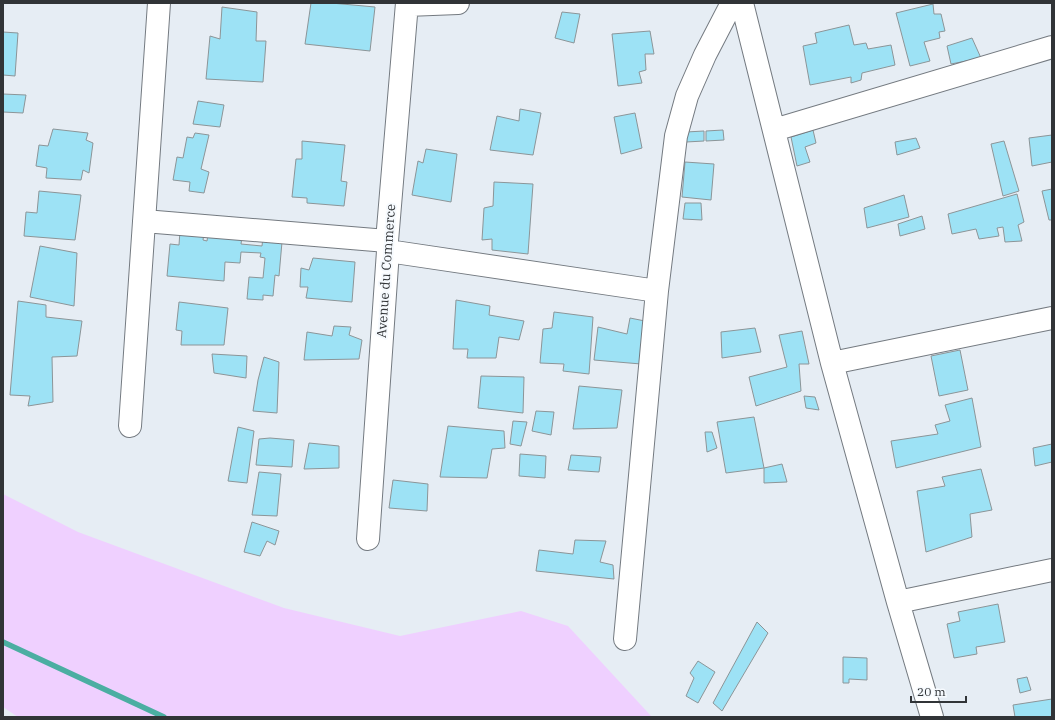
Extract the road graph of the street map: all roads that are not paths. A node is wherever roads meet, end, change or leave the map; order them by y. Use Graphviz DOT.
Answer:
graph roads {
  1 [pos="158,3"];
  2 [pos="458,3"];
  3 [pos="732,3"];
  4 [pos="742,3"];
  5 [pos="407,4"];
  6 [pos="1052,47"];
  7 [pos="774,130"];
  8 [pos="144,221"];
  9 [pos="387,246"];
  10 [pos="657,291"];
  11 [pos="1052,318"];
  12 [pos="832,363"];
  13 [pos="130,426"];
  14 [pos="368,539"];
  15 [pos="1052,570"];
  16 [pos="898,602"];
  17 [pos="625,640"];
  18 [pos="932,717"];
  1 -- 8 [label="street"];
  2 -- 5 [label="street"];
  3 -- 10 [label="street"];
  4 -- 7 [label="street"];
  5 -- 9 [label="street, Avenue du Commerce"];
  6 -- 7 [label="street"];
  7 -- 12 [label="street"];
  8 -- 9 [label="street"];
  8 -- 13 [label="street"];
  9 -- 10 [label="street"];
  9 -- 14 [label="street, Avenue du Commerce"];
  10 -- 17 [label="street"];
  11 -- 12 [label="street"];
  12 -- 16 [label="street"];
  15 -- 16 [label="street"];
  16 -- 18 [label="street"];
}
